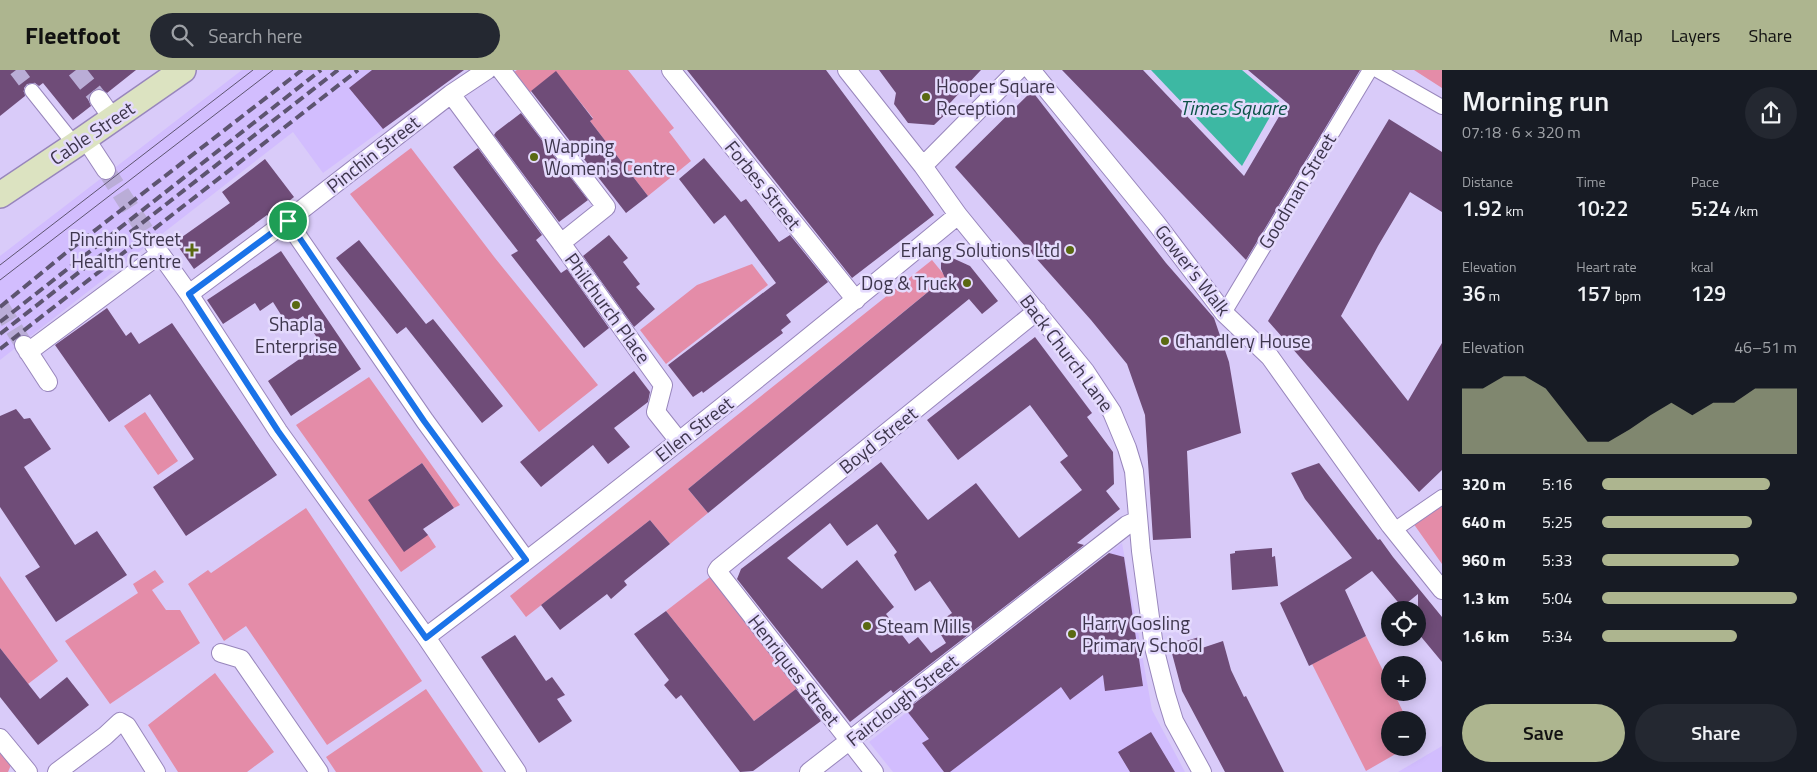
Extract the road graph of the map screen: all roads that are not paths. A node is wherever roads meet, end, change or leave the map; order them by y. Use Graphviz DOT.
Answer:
graph roads {
  1 [pos="183,70"];
  2 [pos="486,70"];
  3 [pos="501,70"];
  4 [pos="670,70"];
  5 [pos="847,70"];
  6 [pos="1018,70"];
  7 [pos="1031,70"];
  8 [pos="1370,70"];
  9 [pos="1377,70"];
  10 [pos="32,91"];
  11 [pos="450,94"];
  12 [pos="1442,107"];
  13 [pos="80,142"];
  14 [pos="923,166"];
  15 [pos="106,170"];
  16 [pos="0,194"];
  17 [pos="958,215"];
  18 [pos="288,221"];
  19 [pos="561,243"];
  20 [pos="189,294"];
  21 [pos="856,300"];
  22 [pos="1037,311"];
  23 [pos="1224,313"];
  24 [pos="48,382"];
  25 [pos="679,441"];
  26 [pos="1442,497"];
  27 [pos="1138,520"];
  28 [pos="1394,530"];
  29 [pos="526,560"];
  30 [pos="718,568"];
  31 [pos="1442,590"];
  32 [pos="426,638"];
  33 [pos="221,653"];
  34 [pos="0,738"];
  35 [pos="850,740"];
  36 [pos="28,772"];
  37 [pos="57,772"];
  38 [pos="156,772"];
  39 [pos="319,772"];
  40 [pos="517,772"];
  41 [pos="809,772"];
  42 [pos="874,772"];
  43 [pos="1202,772"];
  1 -- 13 [label="main road, Cable Street"];
  2 -- 11 [label="street, Pinchin Street"];
  3 -- 19 [label="street, Philchurch Place"];
  4 -- 21 [label="street, Forbes Street"];
  5 -- 14 [label="street, Back Church Lane"];
  6 -- 14 [label="street"];
  7 -- 23 [label="street, Gower's Walk"];
  8 -- 23 [label="street, Goodman Street"];
  9 -- 12 [label="street"];
  10 -- 13 [label="street"];
  11 -- 18 [label="street, Pinchin Street"];
  11 -- 19 [label="street"];
  13 -- 15 [label="street"];
  13 -- 16 [label="main road, Cable Street"];
  14 -- 17 [label="street, Back Church Lane"];
  17 -- 21 [label="street, Ellen Street"];
  17 -- 22 [label="street, Back Church Lane"];
  18 -- 20 [label="street, Pinchin Street"];
  18 -- 29 [label="street"];
  19 -- 25 [label="street, Philchurch Place"];
  20 -- 24 [label="street"];
  20 -- 32 [label="street"];
  21 -- 25 [label="street, Ellen Street"];
  22 -- 27 [label="street, Back Church Lane"];
  22 -- 30 [label="street, Boyd Street"];
  23 -- 28 [label="street, Gower's Walk"];
  25 -- 29 [label="street, Ellen Street"];
  26 -- 28 [label="street"];
  27 -- 35 [label="street, Fairclough Street"];
  27 -- 43 [label="street, Back Church Lane"];
  28 -- 31 [label="street, Gower's Walk"];
  29 -- 32 [label="street, Ellen Street"];
  30 -- 35 [label="street, Henriques Street"];
  32 -- 40 [label="street"];
  33 -- 39 [label="street"];
  34 -- 36 [label="street"];
  35 -- 41 [label="street, Fairclough Street"];
  35 -- 42 [label="street, Henriques Street"];
  37 -- 38 [label="street"];
}
